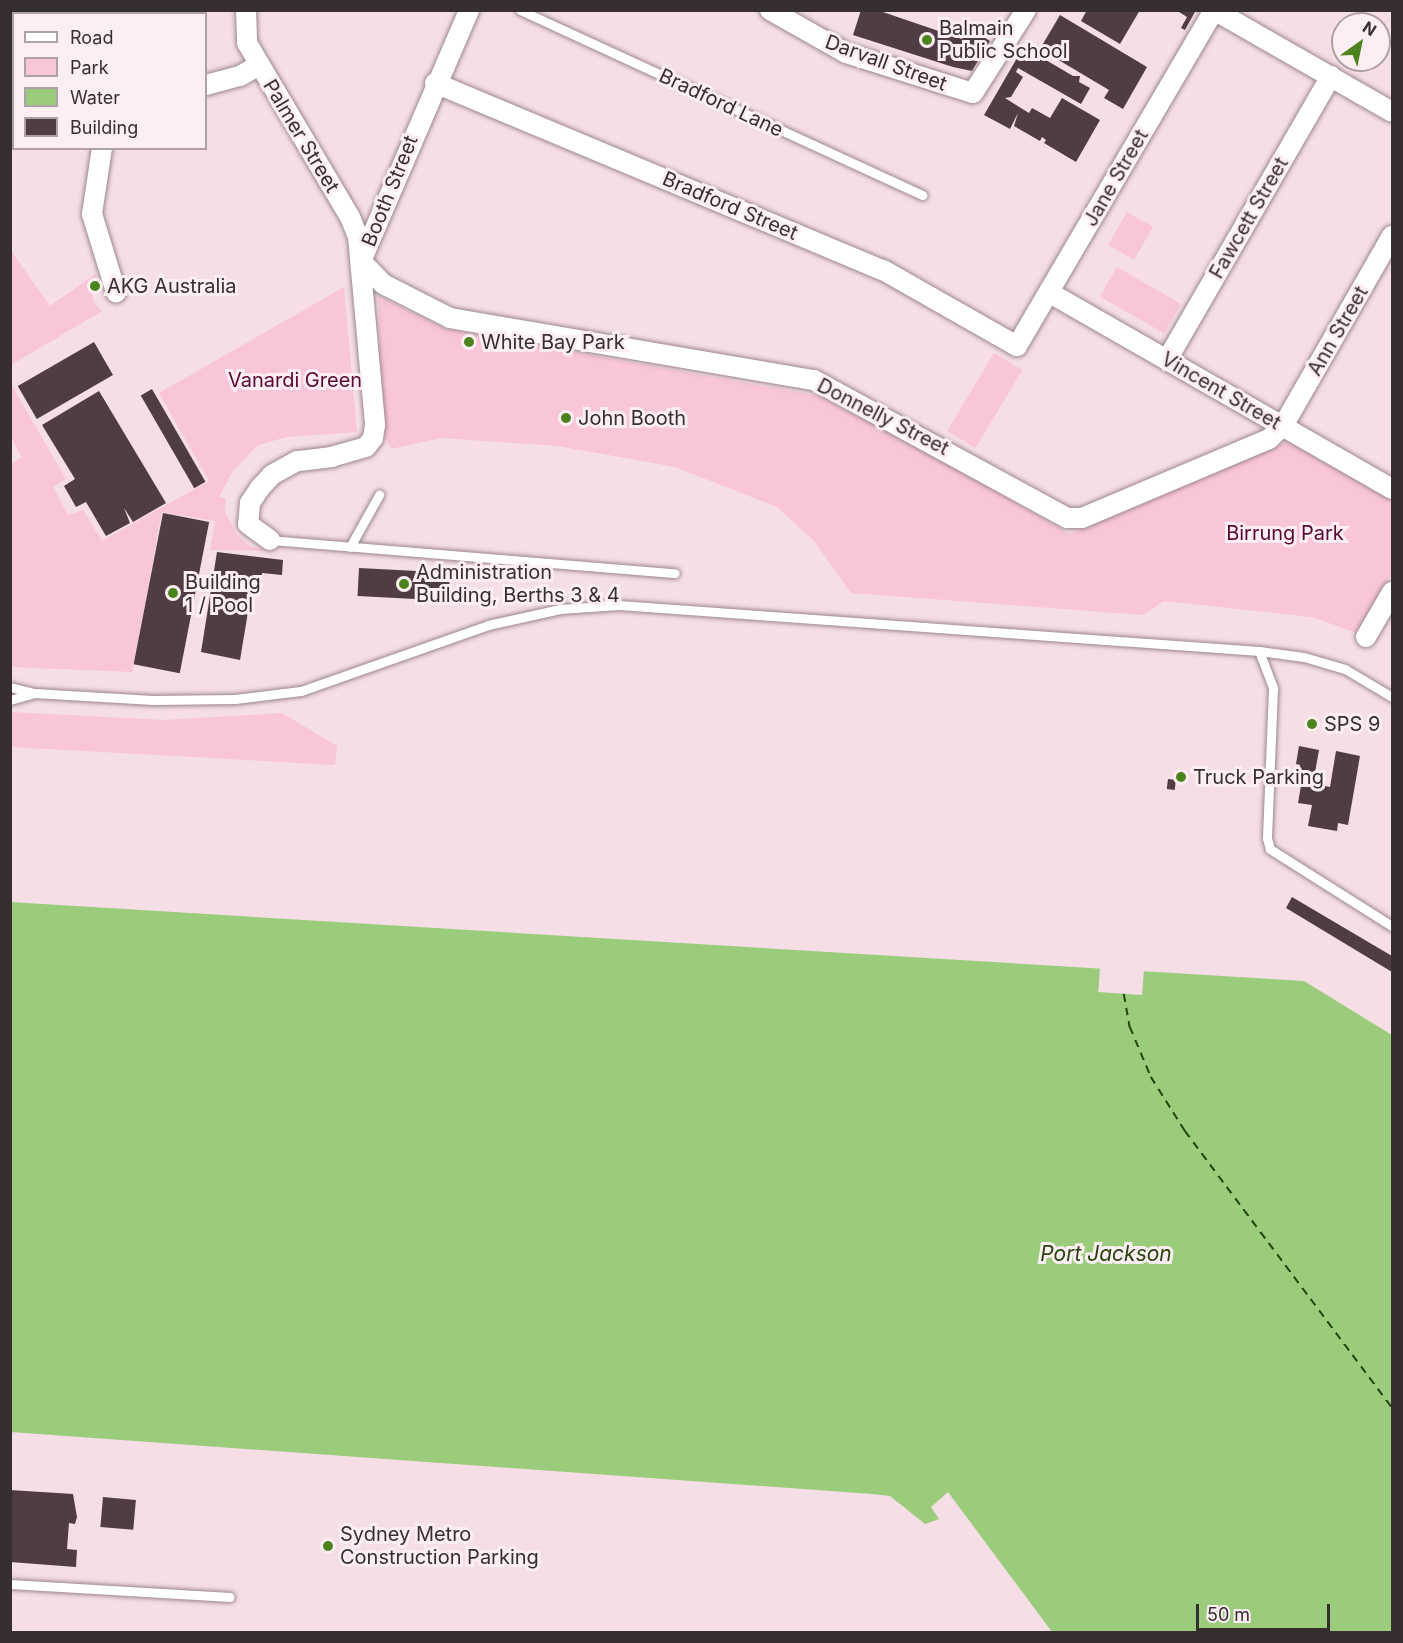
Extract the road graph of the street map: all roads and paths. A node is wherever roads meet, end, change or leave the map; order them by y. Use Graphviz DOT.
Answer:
graph roads {
  1 [pos="246,10"];
  2 [pos="519,10"];
  3 [pos="770,10"];
  4 [pos="1026,10"];
  5 [pos="1214,11"];
  6 [pos="465,12"];
  7 [pos="259,65"];
  8 [pos="1331,76"];
  9 [pos="435,83"];
  10 [pos="207,85"];
  11 [pos="1392,112"];
  12 [pos="102,150"];
  13 [pos="923,195"];
  14 [pos="1392,236"];
  15 [pos="361,261"];
  16 [pos="116,292"];
  17 [pos="1050,293"];
  18 [pos="1017,346"];
  19 [pos="1167,360"];
  20 [pos="1283,426"];
  21 [pos="1392,489"];
  22 [pos="379,495"];
  23 [pos="270,540"];
  24 [pos="350,547"];
  25 [pos="675,573"];
  26 [pos="1392,592"];
  27 [pos="1366,638"];
  28 [pos="1259,651"];
  29 [pos="10,687"];
  30 [pos="34,693"];
  31 [pos="1392,697"];
  32 [pos="10,700"];
  33 [pos="1392,926"];
  34 [pos="10,1584"];
  35 [pos="230,1597"];
  1 -- 7 [label="street, Palmer Street"];
  2 -- 13 [label="lane, Bradford Lane"];
  3 -- 4 [label="street, Darvall Street"];
  5 -- 8 [label="street"];
  5 -- 17 [label="street, Jane Street"];
  6 -- 9 [label="street, Booth Street"];
  7 -- 10 [label="street"];
  7 -- 15 [label="street, Palmer Street"];
  8 -- 11 [label="street"];
  8 -- 19 [label="street, Fawcett Street"];
  9 -- 15 [label="street, Booth Street"];
  9 -- 18 [label="street, Bradford Street"];
  12 -- 16 [label="street"];
  14 -- 20 [label="street, Ann Street"];
  15 -- 20 [label="street, Donnelly Street"];
  15 -- 23 [label="street, Booth Street"];
  17 -- 18 [label="street, Jane Street"];
  17 -- 19 [label="street, Vincent Street"];
  19 -- 20 [label="street, Vincent Street"];
  20 -- 21 [label="street, Vincent Street"];
  22 -- 24 [label="lane"];
  23 -- 24 [label="lane"];
  24 -- 25 [label="lane"];
  26 -- 27 [label="street"];
  28 -- 30 [label="lane"];
  28 -- 31 [label="lane"];
  28 -- 33 [label="lane"];
  29 -- 30 [label="lane"];
  30 -- 32 [label="lane"];
  34 -- 35 [label="lane"];
}
